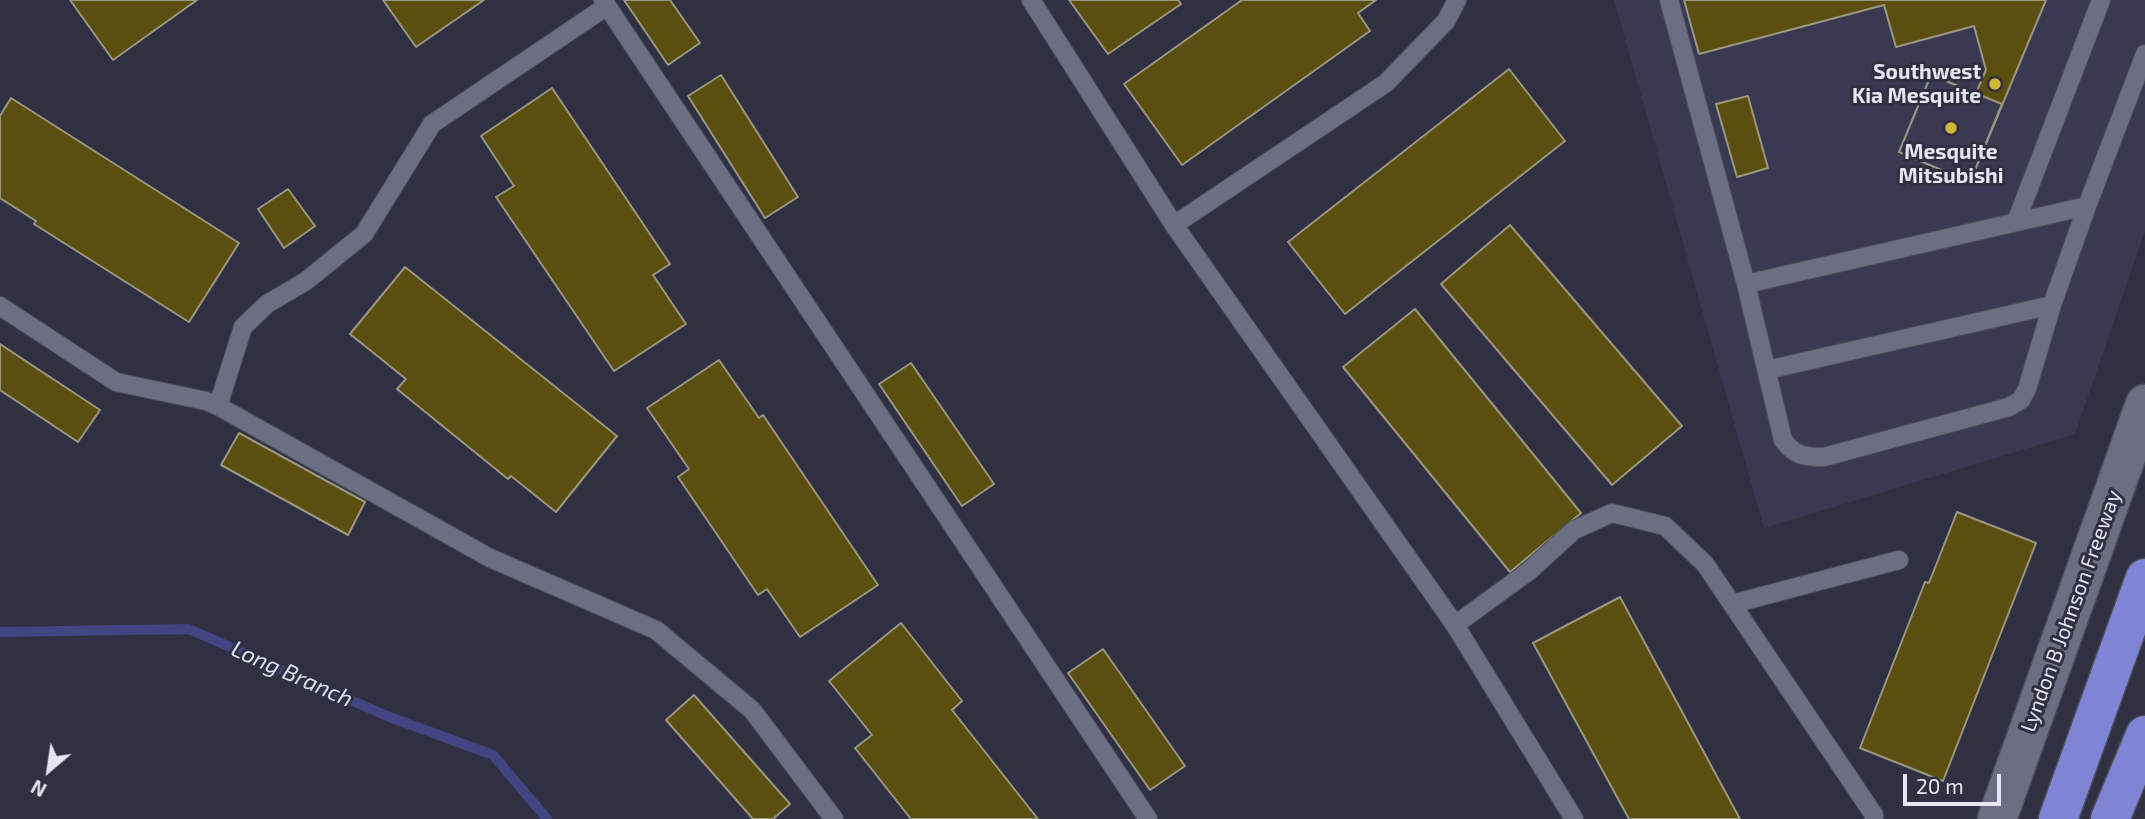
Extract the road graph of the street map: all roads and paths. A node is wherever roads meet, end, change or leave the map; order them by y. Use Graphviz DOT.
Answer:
graph roads {
  1 [pos="1031,0"];
  2 [pos="1457,0"];
  3 [pos="1669,0"];
  4 [pos="2101,0"];
  5 [pos="605,3"];
  6 [pos="2145,54"];
  7 [pos="2087,206"];
  8 [pos="2016,222"];
  9 [pos="1174,225"];
  10 [pos="1746,284"];
  11 [pos="2052,305"];
  12 [pos="0,306"];
  13 [pos="1766,370"];
  14 [pos="2145,404"];
  15 [pos="218,406"];
  16 [pos="1899,560"];
  17 [pos="2145,578"];
  18 [pos="1732,604"];
  19 [pos="1455,625"];
  20 [pos="2145,735"];
  21 [pos="834,819"];
  22 [pos="1148,819"];
  23 [pos="1574,819"];
  24 [pos="1874,819"];
  25 [pos="1997,819"];
  26 [pos="2058,819"];
  27 [pos="2110,819"];
  1 -- 9 [label="lane"];
  2 -- 9 [label="lane"];
  3 -- 10 [label="lane"];
  4 -- 8 [label="lane"];
  5 -- 15 [label="lane"];
  5 -- 22 [label="lane"];
  6 -- 7 [label="lane"];
  7 -- 8 [label="lane"];
  7 -- 11 [label="lane"];
  8 -- 10 [label="lane"];
  9 -- 19 [label="lane"];
  10 -- 13 [label="lane"];
  11 -- 13 [label="lane"];
  11 -- 13 [label="lane"];
  12 -- 15 [label="lane"];
  14 -- 25 [label="main road, Lyndon B Johnson Freeway"];
  15 -- 21 [label="lane"];
  16 -- 18 [label="lane"];
  17 -- 26 [label="highway"];
  18 -- 19 [label="lane"];
  18 -- 24 [label="lane"];
  19 -- 23 [label="lane"];
  20 -- 27 [label="highway"];
}
